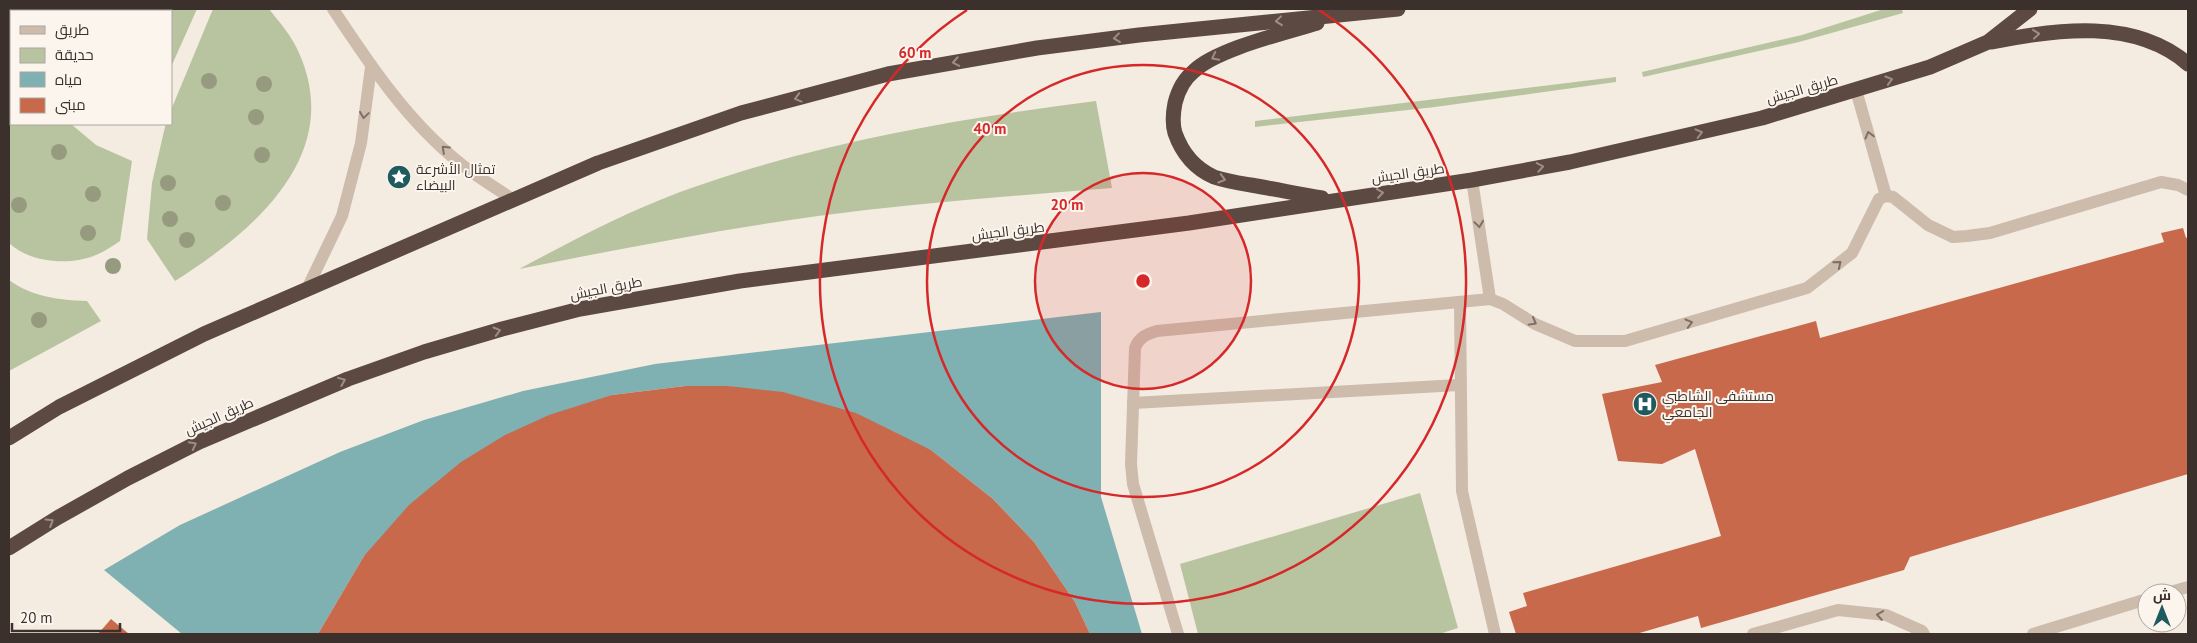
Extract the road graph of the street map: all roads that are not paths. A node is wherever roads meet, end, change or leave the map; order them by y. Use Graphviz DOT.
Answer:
graph roads {
  1 [pos="333,9"];
  2 [pos="1398,9"];
  3 [pos="2030,9"];
  4 [pos="1344,14"];
  5 [pos="1988,42"];
  6 [pos="2188,64"];
  7 [pos="371,67"];
  8 [pos="1856,90"];
  9 [pos="1472,180"];
  10 [pos="2188,190"];
  11 [pos="1886,196"];
  12 [pos="512,199"];
  13 [pos="1332,200"];
  14 [pos="306,291"];
  15 [pos="1490,299"];
  16 [pos="1460,303"];
  17 [pos="1460,385"];
  18 [pos="1133,403"];
  19 [pos="9,438"];
  20 [pos="9,548"];
  21 [pos="2137,602"];
  22 [pos="1178,634"];
  23 [pos="1495,634"];
  24 [pos="1753,634"];
  25 [pos="1924,634"];
  26 [pos="2033,634"];
  1 -- 7 [label="lane"];
  2 -- 4 [label="highway"];
  3 -- 5 [label="highway, طريق الجيش"];
  4 -- 12 [label="highway, one-way"];
  4 -- 13 [label="highway, one-way"];
  5 -- 6 [label="highway, one-way"];
  8 -- 5 [label="highway, طريق الجيش, one-way"];
  12 -- 7 [label="lane, one-way"];
  7 -- 14 [label="lane, one-way"];
  9 -- 8 [label="highway, طريق الجيش, one-way"];
  11 -- 8 [label="lane, one-way"];
  13 -- 9 [label="highway, طريق الجيش, one-way"];
  9 -- 15 [label="lane, one-way"];
  10 -- 11 [label="lane"];
  15 -- 11 [label="lane, one-way"];
  12 -- 14 [label="highway"];
  20 -- 13 [label="highway, طريق الجيش, one-way"];
  14 -- 19 [label="highway"];
  15 -- 16 [label="lane"];
  16 -- 17 [label="lane"];
  16 -- 18 [label="lane"];
  17 -- 18 [label="lane"];
  17 -- 23 [label="lane"];
  18 -- 22 [label="lane"];
  21 -- 26 [label="lane"];
  25 -- 24 [label="lane, one-way"];
}
